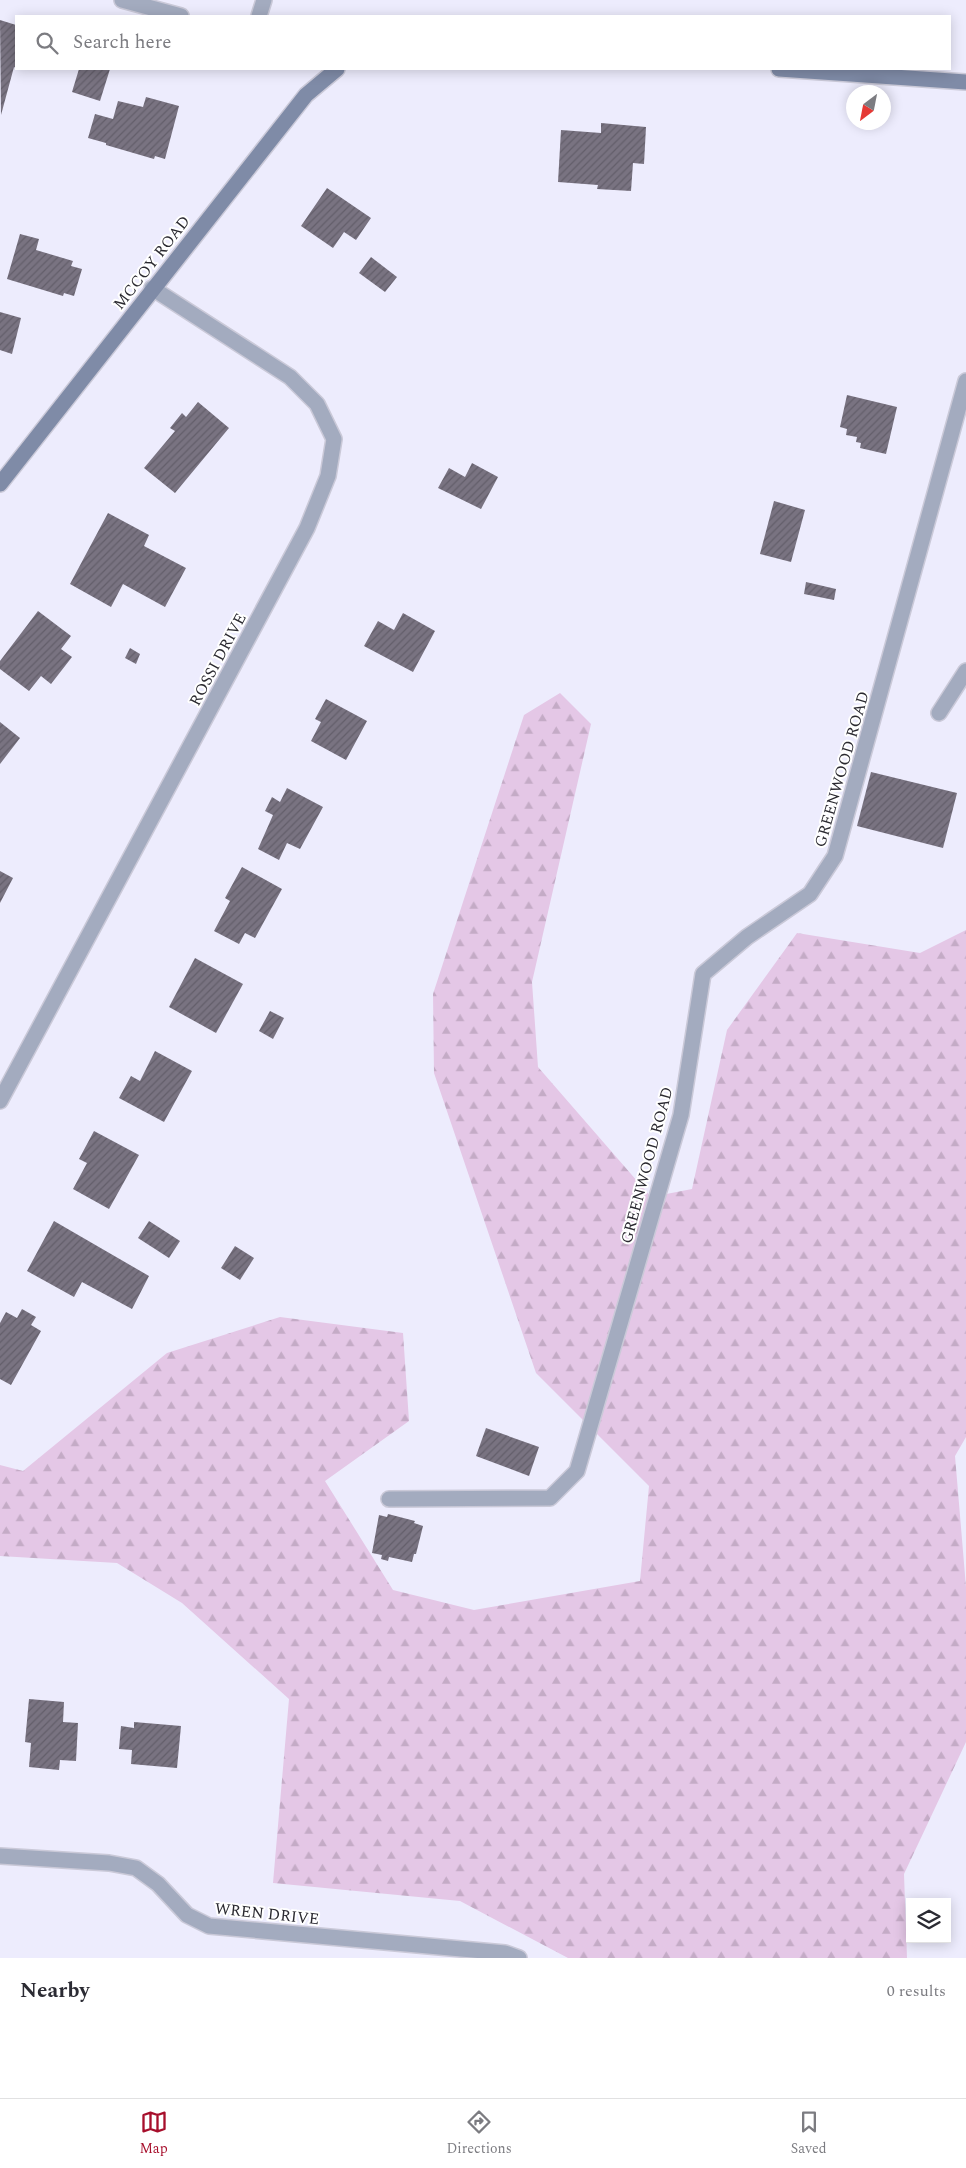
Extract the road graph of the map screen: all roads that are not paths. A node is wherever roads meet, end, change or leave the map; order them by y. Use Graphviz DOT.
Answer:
graph roads {
  1 [pos="122,0"];
  2 [pos="264,0"];
  3 [pos="177,15"];
  4 [pos="259,15"];
  5 [pos="336,70"];
  6 [pos="793,70"];
  7 [pos="966,82"];
  8 [pos="152,288"];
  9 [pos="966,381"];
  10 [pos="0,484"];
  11 [pos="966,670"];
  12 [pos="939,713"];
  13 [pos="0,1101"];
  14 [pos="389,1499"];
  15 [pos="0,1856"];
  16 [pos="519,1958"];
  1 -- 3 [label="street"];
  2 -- 4 [label="street"];
  5 -- 8 [label="street, MCCOY ROAD"];
  6 -- 7 [label="street"];
  8 -- 10 [label="street, MCCOY ROAD"];
  8 -- 13 [label="street, ROSSI DRIVE"];
  9 -- 14 [label="street, GREENWOOD ROAD"];
  11 -- 12 [label="street"];
  15 -- 16 [label="street, WREN DRIVE"];
}
